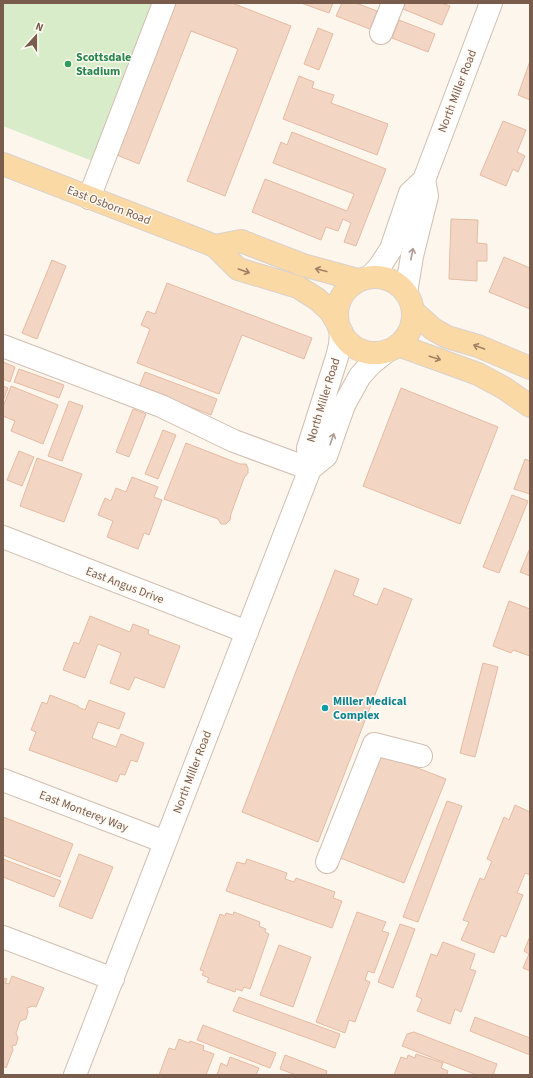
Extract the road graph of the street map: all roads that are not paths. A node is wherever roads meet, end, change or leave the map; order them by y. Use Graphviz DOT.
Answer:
graph roads {
  1 [pos="164,3"];
  2 [pos="393,3"];
  3 [pos="491,3"];
  4 [pos="381,33"];
  5 [pos="3,164"];
  6 [pos="424,180"];
  7 [pos="89,198"];
  8 [pos="215,246"];
  9 [pos="364,278"];
  10 [pos="409,302"];
  11 [pos="339,326"];
  12 [pos="3,346"];
  13 [pos="392,348"];
  14 [pos="530,368"];
  15 [pos="530,406"];
  16 [pos="310,469"];
  17 [pos="3,537"];
  18 [pos="247,632"];
  19 [pos="421,756"];
  20 [pos="3,780"];
  21 [pos="165,842"];
  22 [pos="328,862"];
  23 [pos="3,937"];
  24 [pos="112,979"];
  25 [pos="75,1075"];
  1 -- 7 [label="street"];
  2 -- 4 [label="street"];
  3 -- 6 [label="street, North Miller Road"];
  5 -- 7 [label="main road, East Osborn Road"];
  6 -- 9 [label="street, North Miller Road"];
  10 -- 6 [label="street, North Miller Road, one-way"];
  7 -- 8 [label="main road, East Osborn Road"];
  9 -- 8 [label="main road, one-way"];
  8 -- 11 [label="main road, East Osborn Road, one-way"];
  9 -- 10 [label="main road"];
  9 -- 11 [label="main road"];
  10 -- 13 [label="main road"];
  14 -- 10 [label="main road, one-way"];
  11 -- 13 [label="main road"];
  11 -- 16 [label="street, North Miller Road"];
  12 -- 16 [label="street"];
  13 -- 15 [label="main road, one-way"];
  16 -- 13 [label="street, North Miller Road, one-way"];
  16 -- 18 [label="street, North Miller Road"];
  17 -- 18 [label="street, East Angus Drive"];
  18 -- 21 [label="street, North Miller Road"];
  19 -- 22 [label="street"];
  20 -- 21 [label="street, East Monterey Way"];
  21 -- 24 [label="street, North Miller Road"];
  23 -- 24 [label="street"];
  24 -- 25 [label="street, North Miller Road"];
}
